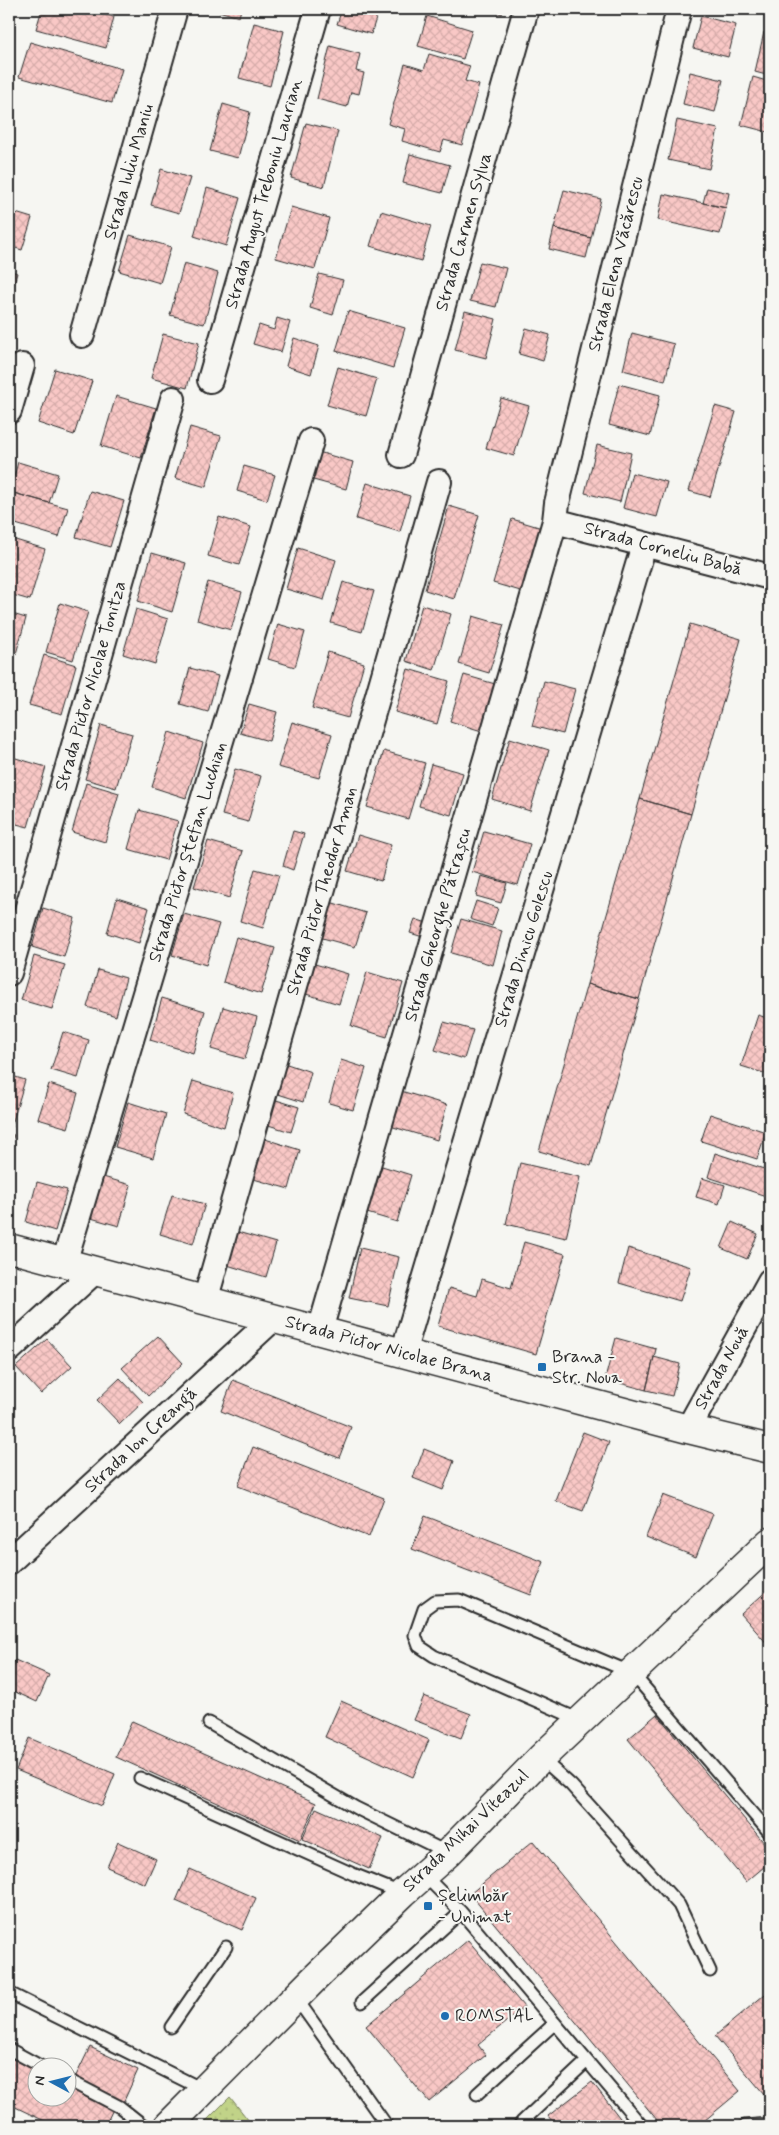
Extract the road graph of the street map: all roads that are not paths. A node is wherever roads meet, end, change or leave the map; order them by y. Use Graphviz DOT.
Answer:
graph roads {
  1 [pos="175,9"];
  2 [pos="318,9"];
  3 [pos="526,9"];
  4 [pos="679,9"];
  5 [pos="82,336"];
  6 [pos="22,366"];
  7 [pos="210,380"];
  8 [pos="173,398"];
  9 [pos="9,411"];
  10 [pos="311,441"];
  11 [pos="401,455"];
  12 [pos="439,482"];
  13 [pos="555,520"];
  14 [pos="644,545"];
  15 [pos="770,577"];
  16 [pos="9,973"];
  17 [pos="9,1248"];
  18 [pos="64,1262"];
  19 [pos="95,1271"];
  20 [pos="770,1280"];
  21 [pos="205,1301"];
  22 [pos="274,1318"];
  23 [pos="320,1330"];
  24 [pos="9,1350"];
  25 [pos="403,1353"];
  26 [pos="688,1429"];
  27 [pos="770,1449"];
  28 [pos="770,1542"];
  29 [pos="9,1562"];
  30 [pos="632,1673"];
  31 [pos="581,1721"];
  32 [pos="209,1723"];
  33 [pos="541,1758"];
  34 [pos="140,1778"];
  35 [pos="770,1833"];
  36 [pos="448,1853"];
  37 [pos="424,1875"];
  38 [pos="403,1893"];
  39 [pos="461,1912"];
  40 [pos="226,1948"];
  41 [pos="710,1971"];
  42 [pos="9,1993"];
  43 [pos="296,1998"];
  44 [pos="362,2002"];
  45 [pos="555,2023"];
  46 [pos="170,2027"];
  47 [pos="9,2049"];
  48 [pos="28,2059"];
  49 [pos="587,2061"];
  50 [pos="78,2085"];
  51 [pos="204,2090"];
  52 [pos="476,2094"];
  53 [pos="770,2124"];
  54 [pos="144,2126"];
  55 [pos="168,2126"];
  56 [pos="387,2126"];
  57 [pos="519,2126"];
  58 [pos="642,2126"];
  59 [pos="745,2126"];
  1 -- 5 [label="street, Strada Iuliu Maniu"];
  2 -- 7 [label="street, Strada August Treboniu Laurian"];
  3 -- 11 [label="street, Strada Carmen Sylva"];
  4 -- 13 [label="street, Strada Elena Văcărescu"];
  6 -- 9 [label="street"];
  8 -- 16 [label="street, Strada Pictor Nicolae Tonitza"];
  10 -- 18 [label="street, Strada Pictor Ștefan Luchian"];
  12 -- 21 [label="street, Strada Pictor Theodor Aman"];
  13 -- 14 [label="street, Strada Corneliu Babă"];
  13 -- 23 [label="street, Strada Gheorghe Pătrașcu"];
  14 -- 15 [label="street, Strada Corneliu Babă"];
  14 -- 25 [label="street, Strada Dinicu Golescu"];
  17 -- 18 [label="main road, Strada Pictor Nicolae Brana"];
  18 -- 19 [label="main road, Strada Pictor Nicolae Brana"];
  19 -- 21 [label="main road, Strada Pictor Nicolae Brana"];
  19 -- 24 [label="street"];
  20 -- 26 [label="street, Strada Nouă"];
  21 -- 22 [label="main road, Strada Pictor Nicolae Brana"];
  22 -- 23 [label="main road, Strada Pictor Nicolae Brana"];
  22 -- 29 [label="street, Strada Ion Creangă"];
  23 -- 25 [label="main road, Strada Pictor Nicolae Brana"];
  25 -- 26 [label="main road, Strada Pictor Nicolae Brana"];
  26 -- 27 [label="main road, Strada Pictor Nicolae Brana"];
  28 -- 30 [label="main road, Strada Mihai Viteazul"];
  30 -- 31 [label="main road, Strada Mihai Viteazul"];
  30 -- 31 [label="lane"];
  30 -- 35 [label="lane"];
  31 -- 33 [label="main road, Strada Mihai Viteazul"];
  32 -- 36 [label="lane"];
  33 -- 36 [label="main road, Strada Mihai Viteazul"];
  33 -- 41 [label="lane"];
  34 -- 38 [label="lane"];
  36 -- 37 [label="main road, Strada Mihai Viteazul"];
  37 -- 38 [label="main road, Strada Mihai Viteazul"];
  37 -- 39 [label="lane"];
  38 -- 43 [label="main road, Strada Mihai Viteazul"];
  39 -- 44 [label="lane"];
  39 -- 45 [label="lane"];
  40 -- 46 [label="lane"];
  42 -- 51 [label="lane"];
  43 -- 51 [label="main road, Strada Mihai Viteazul"];
  43 -- 56 [label="lane"];
  45 -- 49 [label="lane"];
  45 -- 52 [label="lane"];
  47 -- 48 [label="lane"];
  49 -- 57 [label="lane"];
  49 -- 58 [label="lane"];
  50 -- 54 [label="lane"];
  51 -- 55 [label="main road, Strada Mihai Viteazul"];
  53 -- 59 [label="lane"];
}
